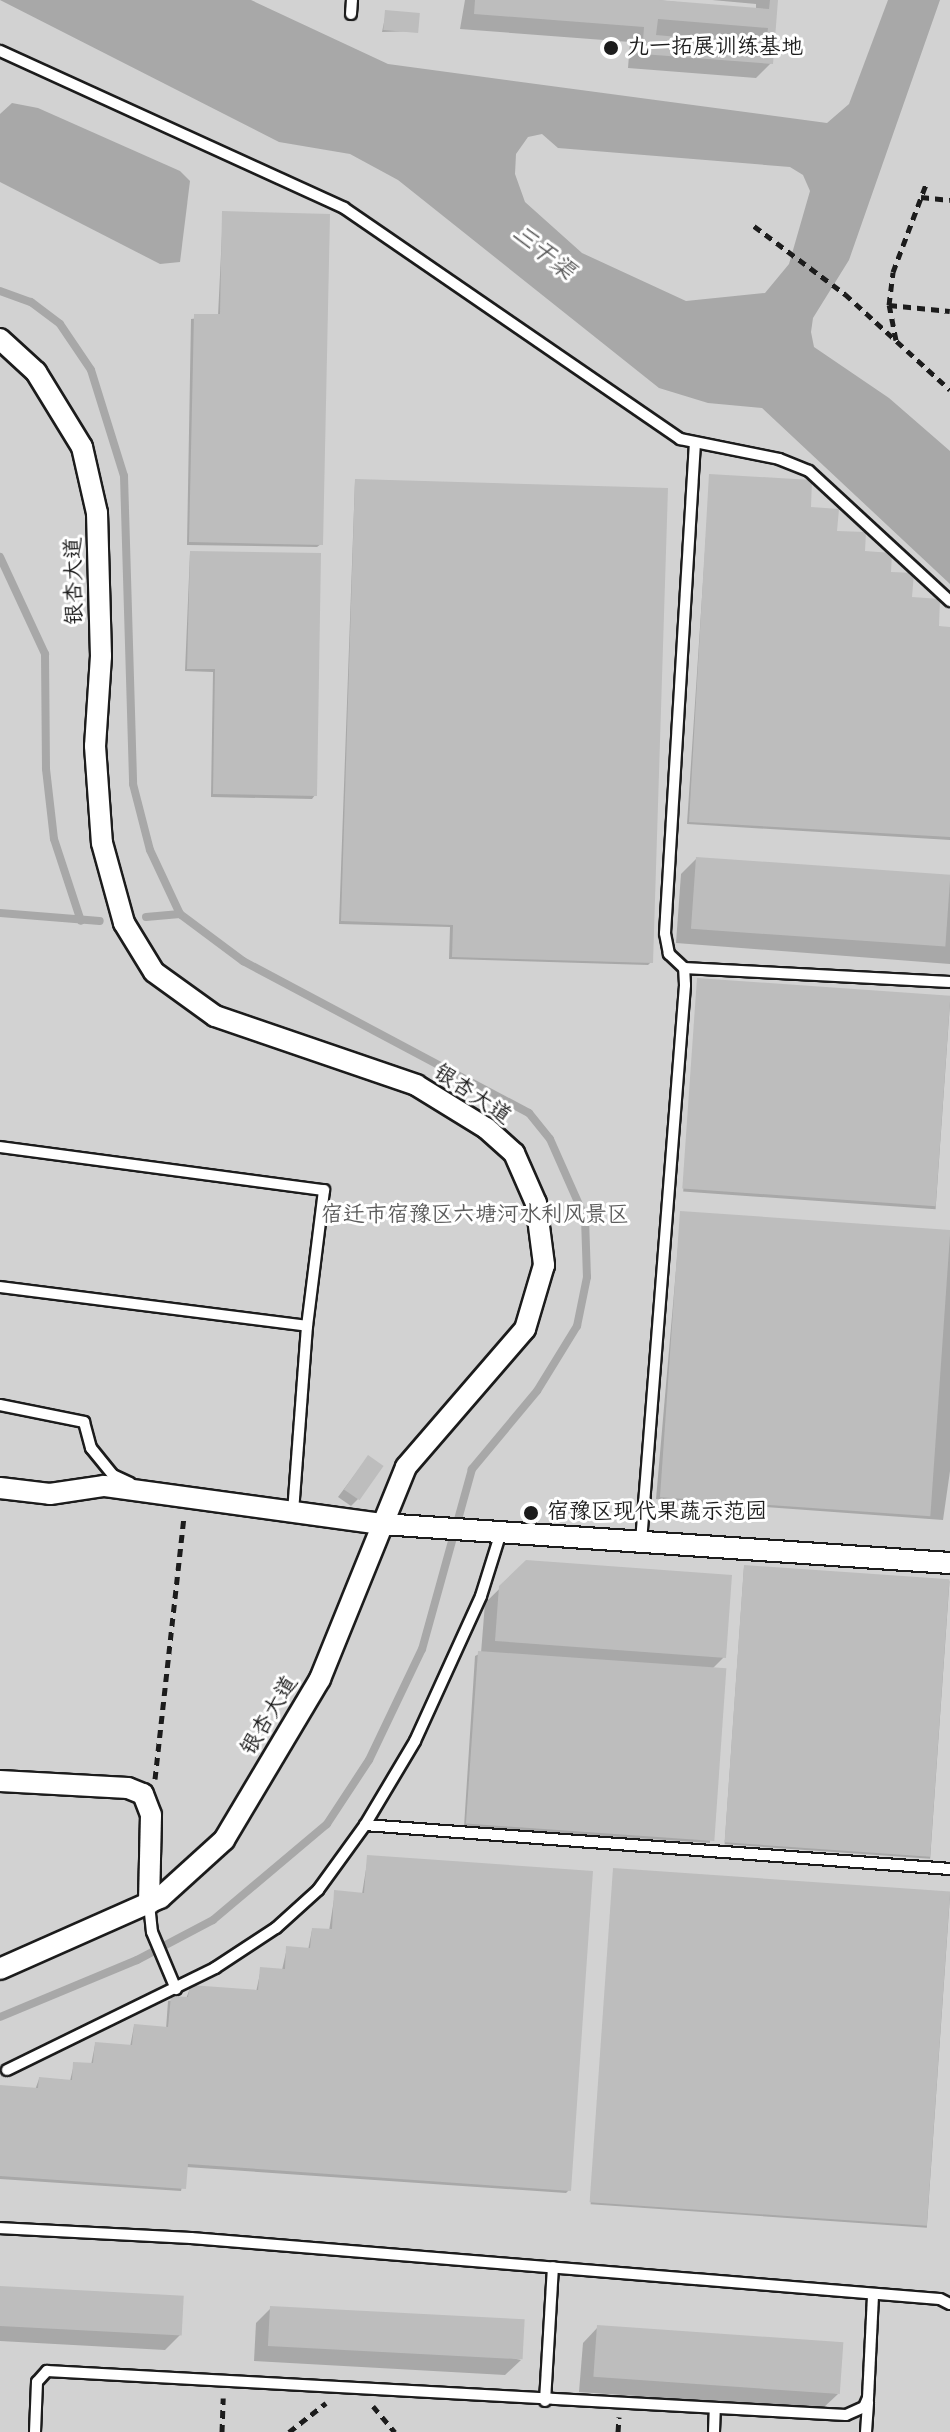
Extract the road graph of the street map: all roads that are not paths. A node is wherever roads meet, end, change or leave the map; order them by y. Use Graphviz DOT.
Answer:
graph roads {
  1 [pos="352,0"];
  2 [pos="351,14"];
  3 [pos="0,51"];
  4 [pos="0,339"];
  5 [pos="695,445"];
  6 [pos="950,601"];
  7 [pos="684,968"];
  8 [pos="950,982"];
  9 [pos="0,1147"];
  10 [pos="0,1287"];
  11 [pos="307,1326"];
  12 [pos="0,1405"];
  13 [pos="0,1488"];
  14 [pos="162,1497"];
  15 [pos="293,1516"];
  16 [pos="389,1524"];
  17 [pos="501,1532"];
  18 [pos="641,1542"];
  19 [pos="950,1563"];
  20 [pos="0,1781"];
  21 [pos="365,1825"];
  22 [pos="950,1869"];
  23 [pos="149,1904"];
  24 [pos="0,1969"];
  25 [pos="176,1989"];
  26 [pos="7,2070"];
  27 [pos="0,2228"];
  28 [pos="553,2267"];
  29 [pos="873,2294"];
  30 [pos="950,2304"];
  31 [pos="868,2398"];
  32 [pos="545,2401"];
  33 [pos="715,2409"];
  34 [pos="35,2432"];
  35 [pos="714,2432"];
  36 [pos="866,2432"];
  1 -- 2 [label="lane"];
  3 -- 5 [label="lane"];
  4 -- 16 [label="street, 银杏大道"];
  5 -- 6 [label="lane"];
  5 -- 7 [label="lane"];
  7 -- 8 [label="lane"];
  7 -- 18 [label="lane"];
  9 -- 11 [label="lane"];
  10 -- 11 [label="lane"];
  11 -- 15 [label="lane"];
  12 -- 14 [label="lane"];
  13 -- 14 [label="street"];
  14 -- 15 [label="street"];
  15 -- 16 [label="street"];
  16 -- 17 [label="street"];
  16 -- 23 [label="street, 银杏大道"];
  17 -- 18 [label="street"];
  17 -- 21 [label="lane"];
  18 -- 19 [label="street"];
  20 -- 23 [label="street"];
  21 -- 22 [label="lane"];
  21 -- 25 [label="lane"];
  23 -- 24 [label="street, 银杏大道"];
  23 -- 25 [label="lane"];
  25 -- 26 [label="lane"];
  27 -- 28 [label="lane"];
  28 -- 29 [label="lane"];
  28 -- 32 [label="lane"];
  29 -- 30 [label="lane"];
  29 -- 31 [label="lane"];
  31 -- 33 [label="lane"];
  31 -- 36 [label="lane"];
  32 -- 33 [label="lane"];
  32 -- 34 [label="lane"];
  33 -- 35 [label="lane"];
}
